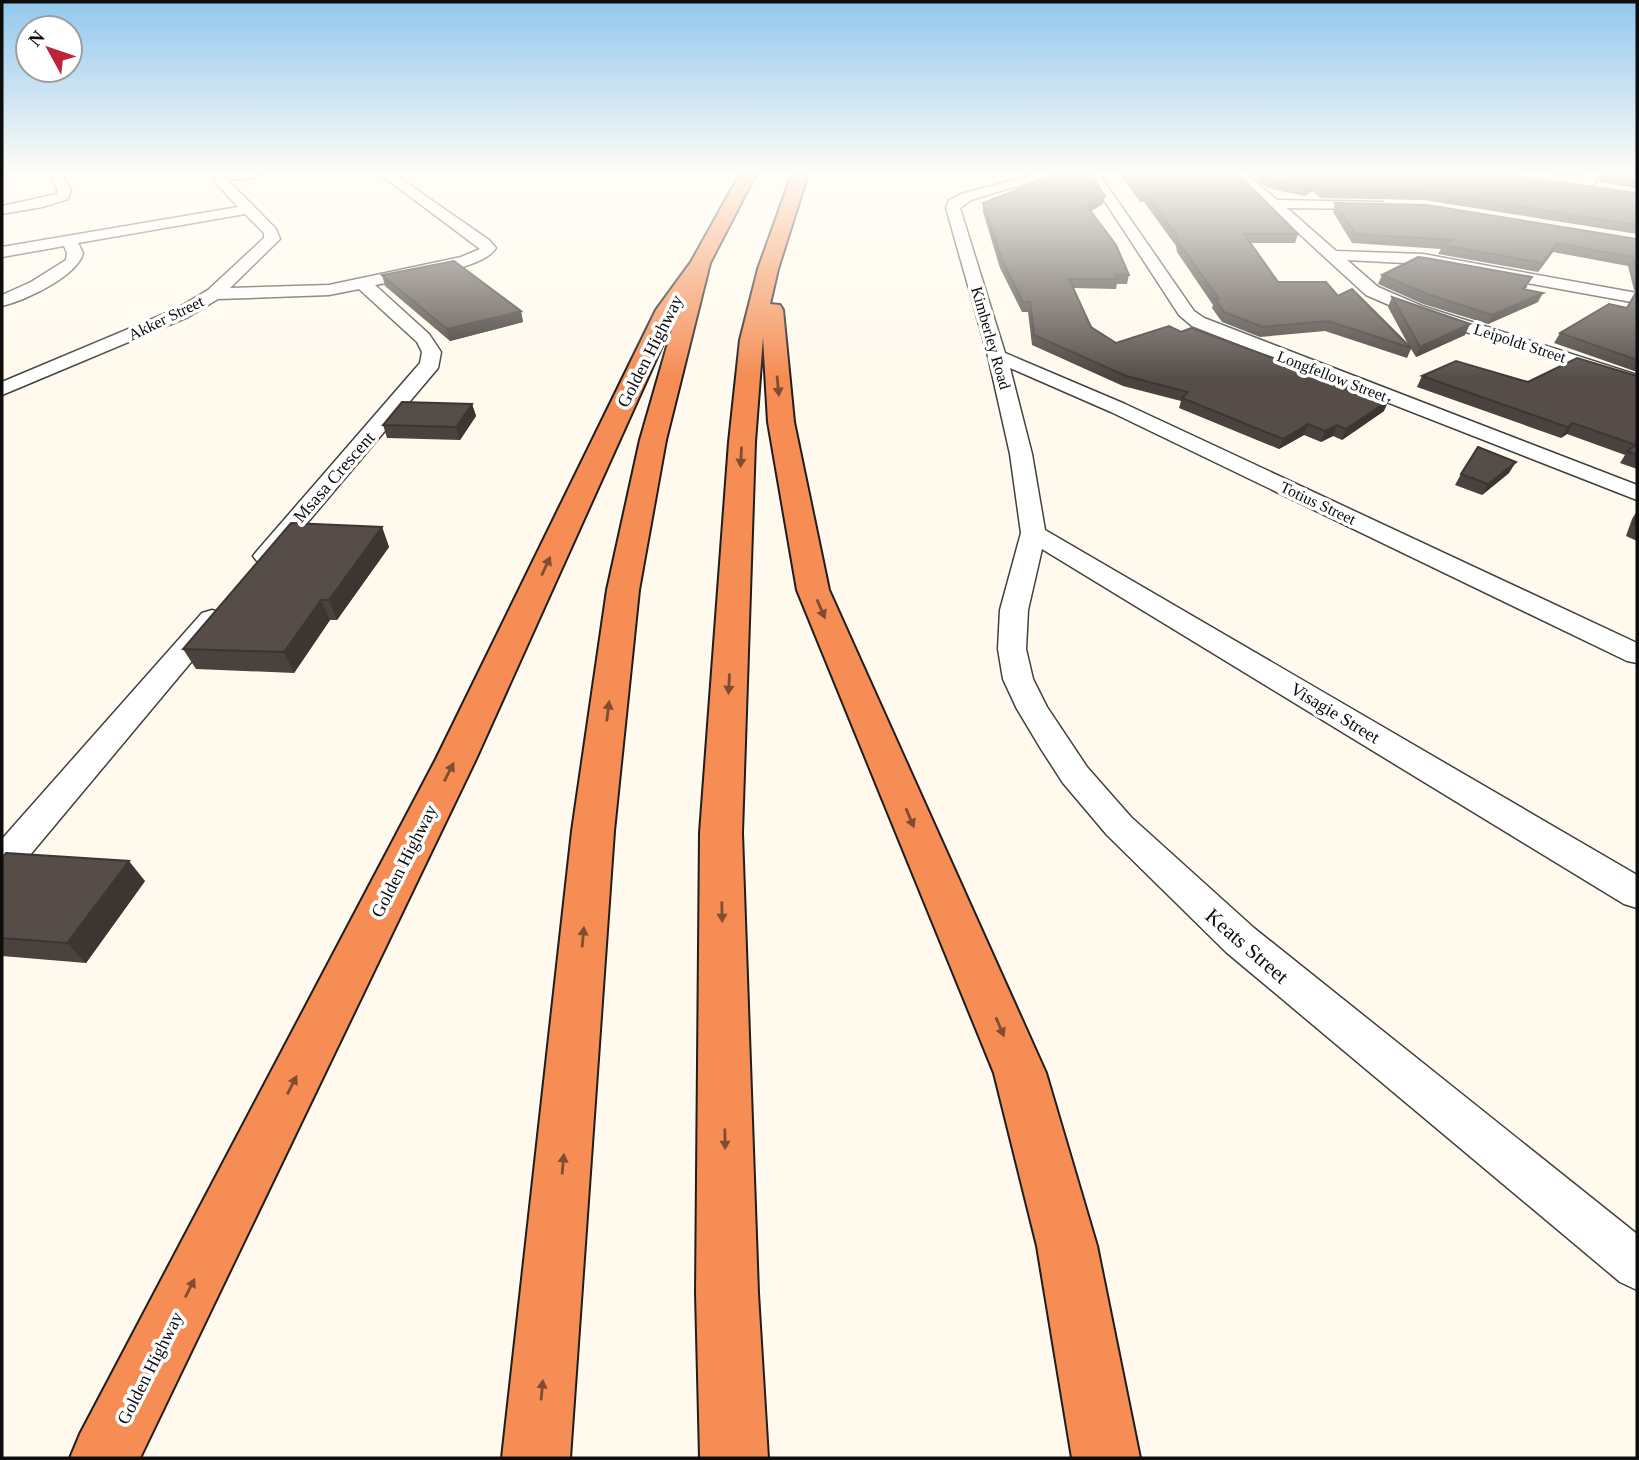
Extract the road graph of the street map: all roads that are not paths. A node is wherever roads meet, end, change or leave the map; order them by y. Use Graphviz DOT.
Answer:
graph roads {
  1 [pos="57,242"];
  2 [pos="70,242"];
  3 [pos="269,242"];
  4 [pos="482,242"];
  5 [pos="711,242"];
  6 [pos="777,242"];
  7 [pos="963,242"];
  8 [pos="1139,242"];
  9 [pos="1316,242"];
  10 [pos="2,252"];
  11 [pos="1330,255"];
  12 [pos="700,263"];
  13 [pos="768,269"];
  14 [pos="364,284"];
  15 [pos="214,294"];
  16 [pos="1637,298"];
  17 [pos="2,301"];
  18 [pos="997,356"];
  19 [pos="1637,381"];
  20 [pos="2,388"];
  21 [pos="1637,493"];
  22 [pos="1033,533"];
  23 [pos="246,580"];
  24 [pos="228,601"];
  25 [pos="1637,654"];
  26 [pos="2,863"];
  27 [pos="1637,893"];
  28 [pos="1637,1265"];
  29 [pos="104,1458"];
  30 [pos="536,1458"];
  31 [pos="734,1458"];
  32 [pos="1105,1458"];
  1 -- 10 [label="street"];
  2 -- 17 [label="street"];
  3 -- 15 [label="street, Akker Street"];
  4 -- 14 [label="street"];
  5 -- 12 [label="highway"];
  6 -- 13 [label="highway"];
  7 -- 18 [label="street, Kimberley Road"];
  8 -- 21 [label="street, Longfellow Street"];
  9 -- 11 [label="street, Leipoldt Street"];
  11 -- 16 [label="street"];
  11 -- 19 [label="street, Leipoldt Street"];
  29 -- 12 [label="highway, Golden Highway, one-way"];
  30 -- 12 [label="highway, one-way"];
  13 -- 31 [label="highway, one-way"];
  13 -- 32 [label="highway, one-way"];
  14 -- 15 [label="street"];
  14 -- 23 [label="street, Msasa Crescent"];
  15 -- 20 [label="street, Akker Street"];
  18 -- 22 [label="street, Kimberley Road"];
  18 -- 25 [label="street, Totius Street"];
  22 -- 27 [label="street, Visagie Street"];
  22 -- 28 [label="street, Keats Street"];
  24 -- 26 [label="street"];
}
